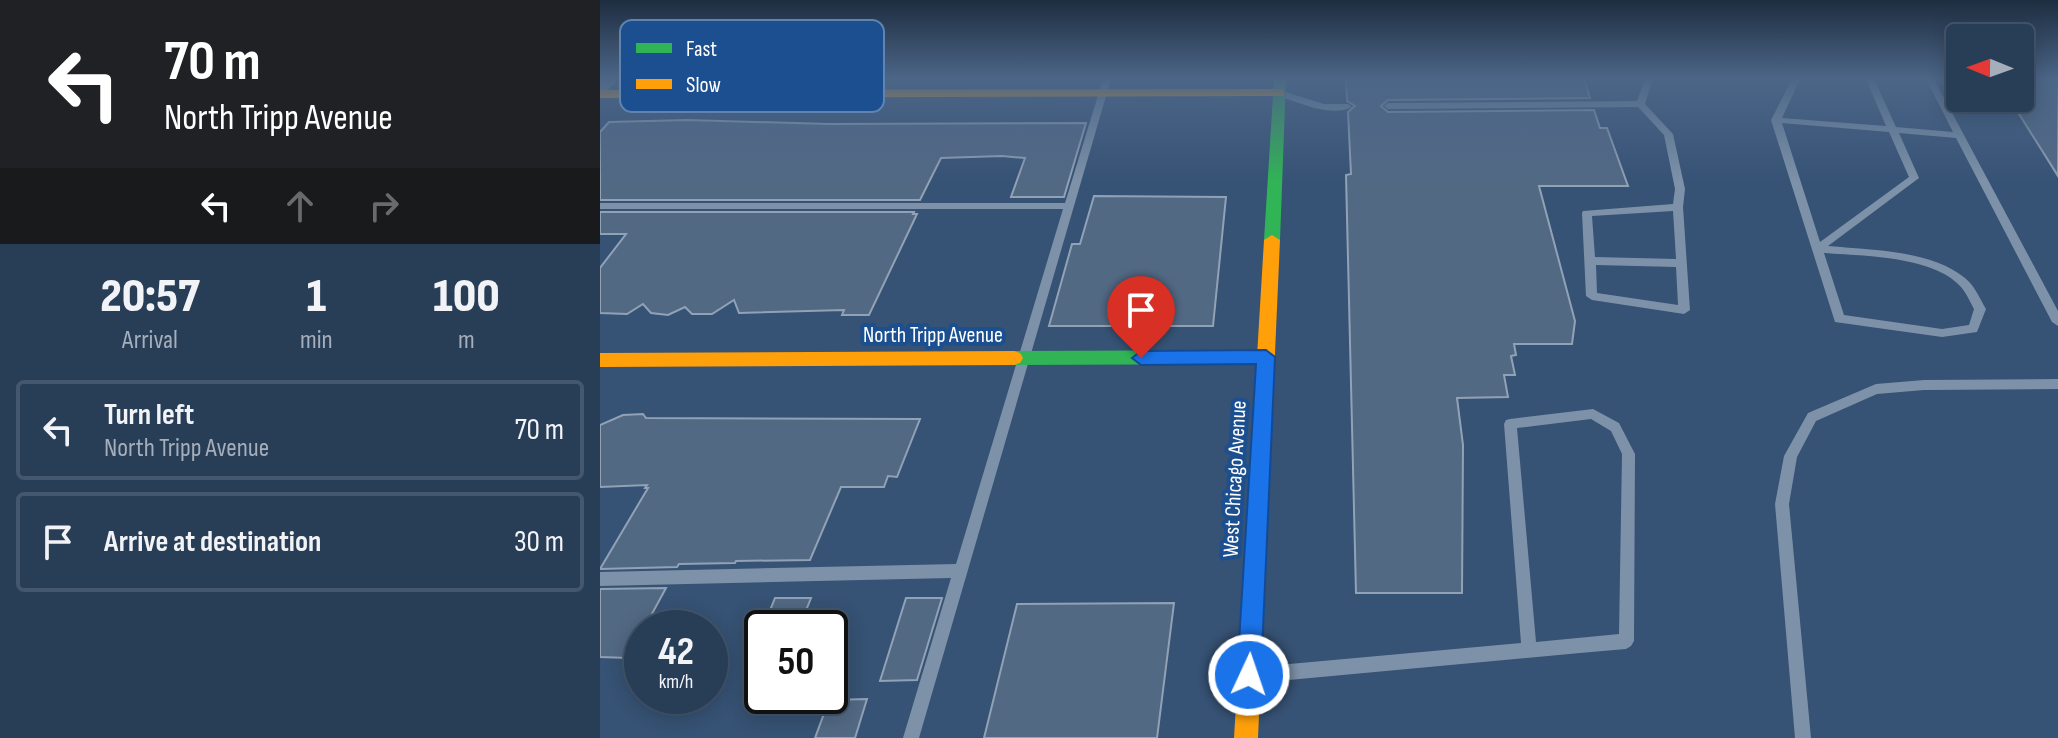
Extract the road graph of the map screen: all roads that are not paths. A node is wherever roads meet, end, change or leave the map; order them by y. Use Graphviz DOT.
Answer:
graph roads {
  1 [pos="1097,113"];
  2 [pos="1279,113"];
  3 [pos="1649,113"];
  4 [pos="1779,113"];
  5 [pos="1885,113"];
  6 [pos="1948,113"];
  7 [pos="1776,120"];
  8 [pos="1892,130"];
  9 [pos="1960,135"];
  10 [pos="600,206"];
  11 [pos="1069,206"];
  12 [pos="1678,207"];
  13 [pos="1817,249"];
  14 [pos="1589,261"];
  15 [pos="1681,263"];
  16 [pos="2058,322"];
  17 [pos="1266,357"];
  18 [pos="1023,359"];
  19 [pos="600,360"];
  20 [pos="2058,384"];
  21 [pos="961,571"];
  22 [pos="600,579"];
  23 [pos="1529,650"];
  24 [pos="1249,675"];
  25 [pos="911,738"];
  26 [pos="1246,738"];
  27 [pos="1803,738"];
  1 -- 11 [label="lane"];
  2 -- 17 [label="street, West Chicago Avenue"];
  3 -- 12 [label="lane"];
  4 -- 7 [label="lane"];
  5 -- 8 [label="lane"];
  6 -- 9 [label="lane"];
  7 -- 8 [label="lane"];
  7 -- 13 [label="lane"];
  8 -- 9 [label="lane"];
  8 -- 13 [label="lane"];
  9 -- 16 [label="lane"];
  10 -- 11 [label="lane"];
  11 -- 18 [label="lane"];
  12 -- 14 [label="lane"];
  12 -- 15 [label="lane"];
  13 -- 13 [label="lane"];
  14 -- 15 [label="lane"];
  14 -- 15 [label="lane"];
  17 -- 18 [label="street, North Tripp Avenue"];
  17 -- 24 [label="street, West Chicago Avenue"];
  18 -- 19 [label="street, North Tripp Avenue"];
  18 -- 21 [label="lane"];
  20 -- 27 [label="lane"];
  21 -- 22 [label="lane"];
  21 -- 25 [label="lane"];
  23 -- 23 [label="lane"];
  23 -- 24 [label="lane"];
  24 -- 26 [label="street, West Chicago Avenue"];
}
